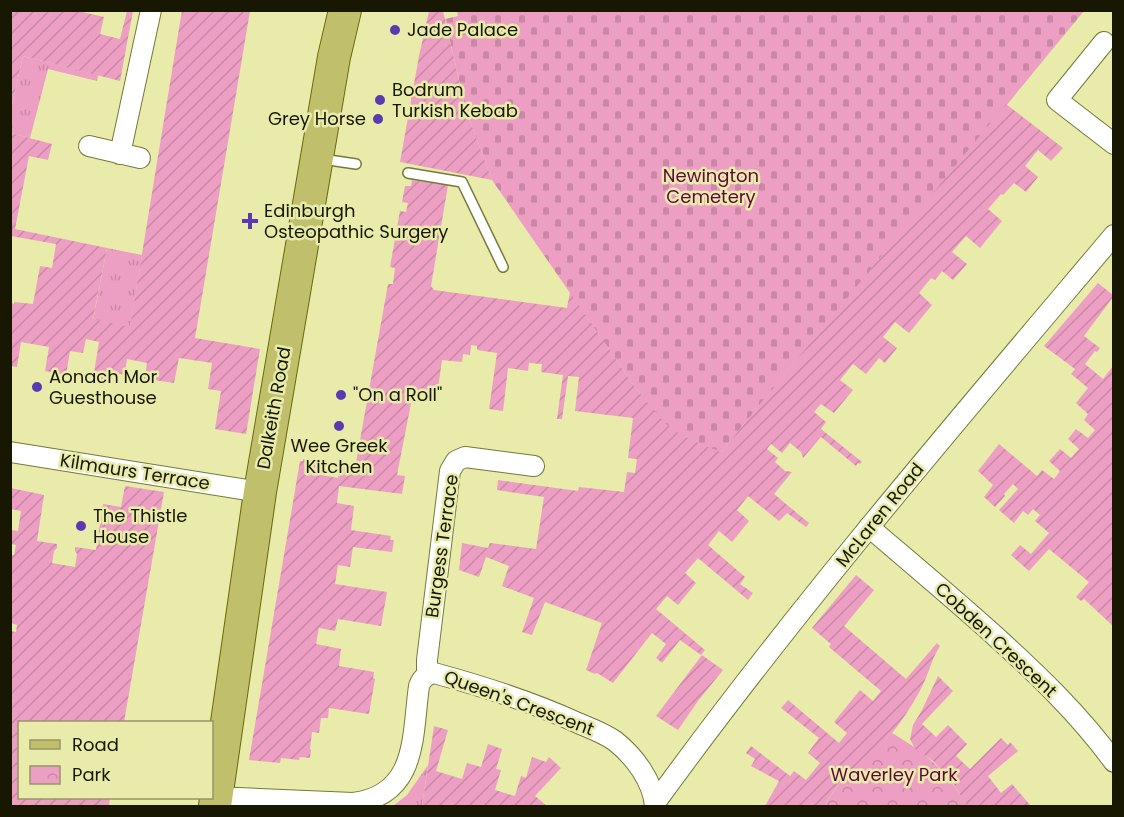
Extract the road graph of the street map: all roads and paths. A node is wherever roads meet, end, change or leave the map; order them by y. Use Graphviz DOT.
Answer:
graph roads {
  1 [pos="151,10"];
  2 [pos="345,10"];
  3 [pos="1104,42"];
  4 [pos="1113,144"];
  5 [pos="89,147"];
  6 [pos="120,154"];
  7 [pos="140,158"];
  8 [pos="317,158"];
  9 [pos="356,164"];
  10 [pos="408,173"];
  11 [pos="1113,235"];
  12 [pos="503,267"];
  13 [pos="10,452"];
  14 [pos="534,466"];
  15 [pos="260,492"];
  16 [pos="869,527"];
  17 [pos="427,675"];
  18 [pos="1113,762"];
  19 [pos="216,802"];
  20 [pos="655,805"];
  1 -- 6 [label="street"];
  2 -- 8 [label="main road, Dalkeith Road"];
  3 -- 4 [label="street"];
  5 -- 6 [label="street"];
  6 -- 7 [label="street"];
  8 -- 9 [label="lane"];
  8 -- 15 [label="main road, Dalkeith Road"];
  10 -- 12 [label="lane"];
  11 -- 16 [label="street, McLaren Road"];
  13 -- 15 [label="street, Kilmaurs Terrace"];
  14 -- 17 [label="street, Burgess Terrace"];
  15 -- 19 [label="main road, Dalkeith Road"];
  16 -- 18 [label="street, Cobden Crescent"];
  16 -- 20 [label="street, McLaren Road"];
  17 -- 19 [label="street, Queen's Crescent"];
  17 -- 20 [label="street, Queen's Crescent"];
}
